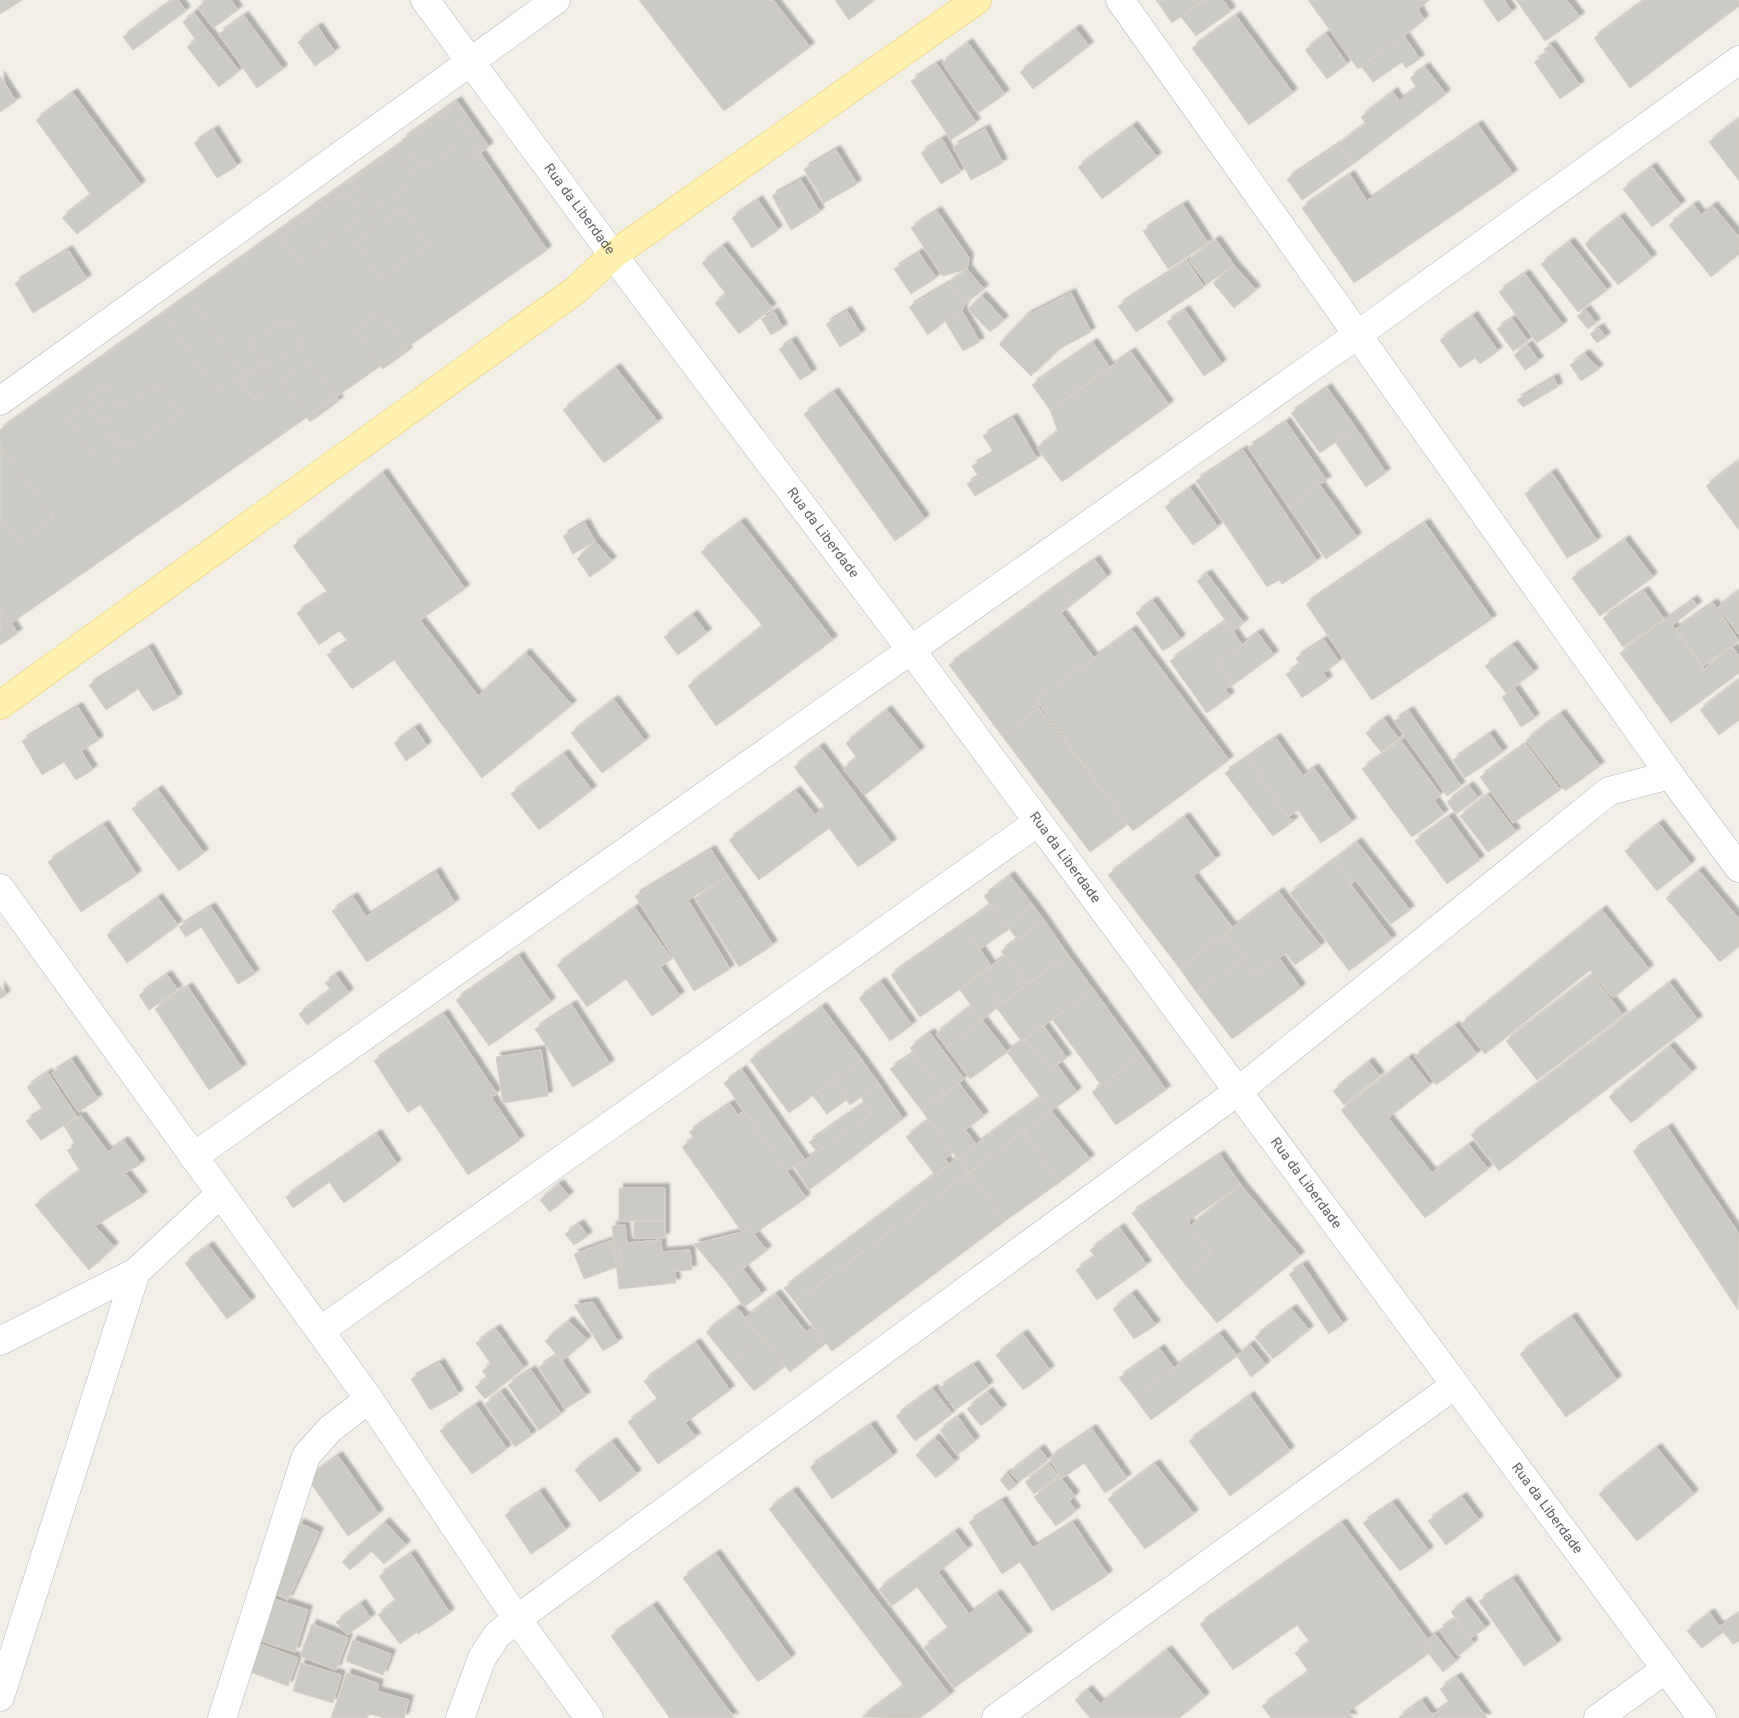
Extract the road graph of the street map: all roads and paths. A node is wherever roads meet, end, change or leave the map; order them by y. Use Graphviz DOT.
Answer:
graph roads {
  1 [pos="425,0"];
  2 [pos="556,0"];
  3 [pos="977,0"];
  4 [pos="1120,0"];
  5 [pos="1739,60"];
  6 [pos="471,62"];
  7 [pos="613,255"];
  8 [pos="1357,335"];
  9 [pos="0,401"];
  10 [pos="911,650"];
  11 [pos="0,705"];
  12 [pos="1670,775"];
  13 [pos="1038,822"];
  14 [pos="1739,868"];
  15 [pos="0,888"];
  16 [pos="1238,1092"];
  17 [pos="193,1157"];
  18 [pos="220,1194"];
  19 [pos="136,1272"];
  20 [pos="320,1331"];
  21 [pos="0,1342"];
  22 [pos="1455,1385"];
  23 [pos="369,1399"];
  24 [pos="517,1618"];
  25 [pos="1666,1669"];
  26 [pos="0,1697"];
  27 [pos="222,1718"];
  28 [pos="460,1718"];
  29 [pos="590,1718"];
  30 [pos="996,1718"];
  31 [pos="1598,1718"];
  32 [pos="1702,1718"];
  1 -- 6 [label="street, Rua da Liberdade"];
  2 -- 6 [label="street"];
  3 -- 7 [label="main road"];
  4 -- 8 [label="street"];
  5 -- 8 [label="street"];
  6 -- 7 [label="street, Rua da Liberdade"];
  6 -- 9 [label="street"];
  7 -- 10 [label="street, Rua da Liberdade"];
  7 -- 11 [label="main road"];
  8 -- 10 [label="street"];
  8 -- 12 [label="street"];
  10 -- 13 [label="street, Rua da Liberdade"];
  10 -- 17 [label="street"];
  12 -- 14 [label="street"];
  12 -- 16 [label="street"];
  13 -- 16 [label="street, Rua da Liberdade"];
  13 -- 20 [label="street"];
  15 -- 17 [label="street"];
  16 -- 22 [label="street, Rua da Liberdade"];
  16 -- 24 [label="street"];
  17 -- 18 [label="street"];
  18 -- 19 [label="street"];
  18 -- 20 [label="street"];
  19 -- 21 [label="street"];
  19 -- 26 [label="street"];
  20 -- 23 [label="street"];
  22 -- 25 [label="street, Rua da Liberdade"];
  22 -- 30 [label="street"];
  23 -- 24 [label="street"];
  23 -- 27 [label="street"];
  24 -- 28 [label="street"];
  24 -- 29 [label="street"];
  25 -- 31 [label="street"];
  25 -- 32 [label="street, Rua da Liberdade"];
}
